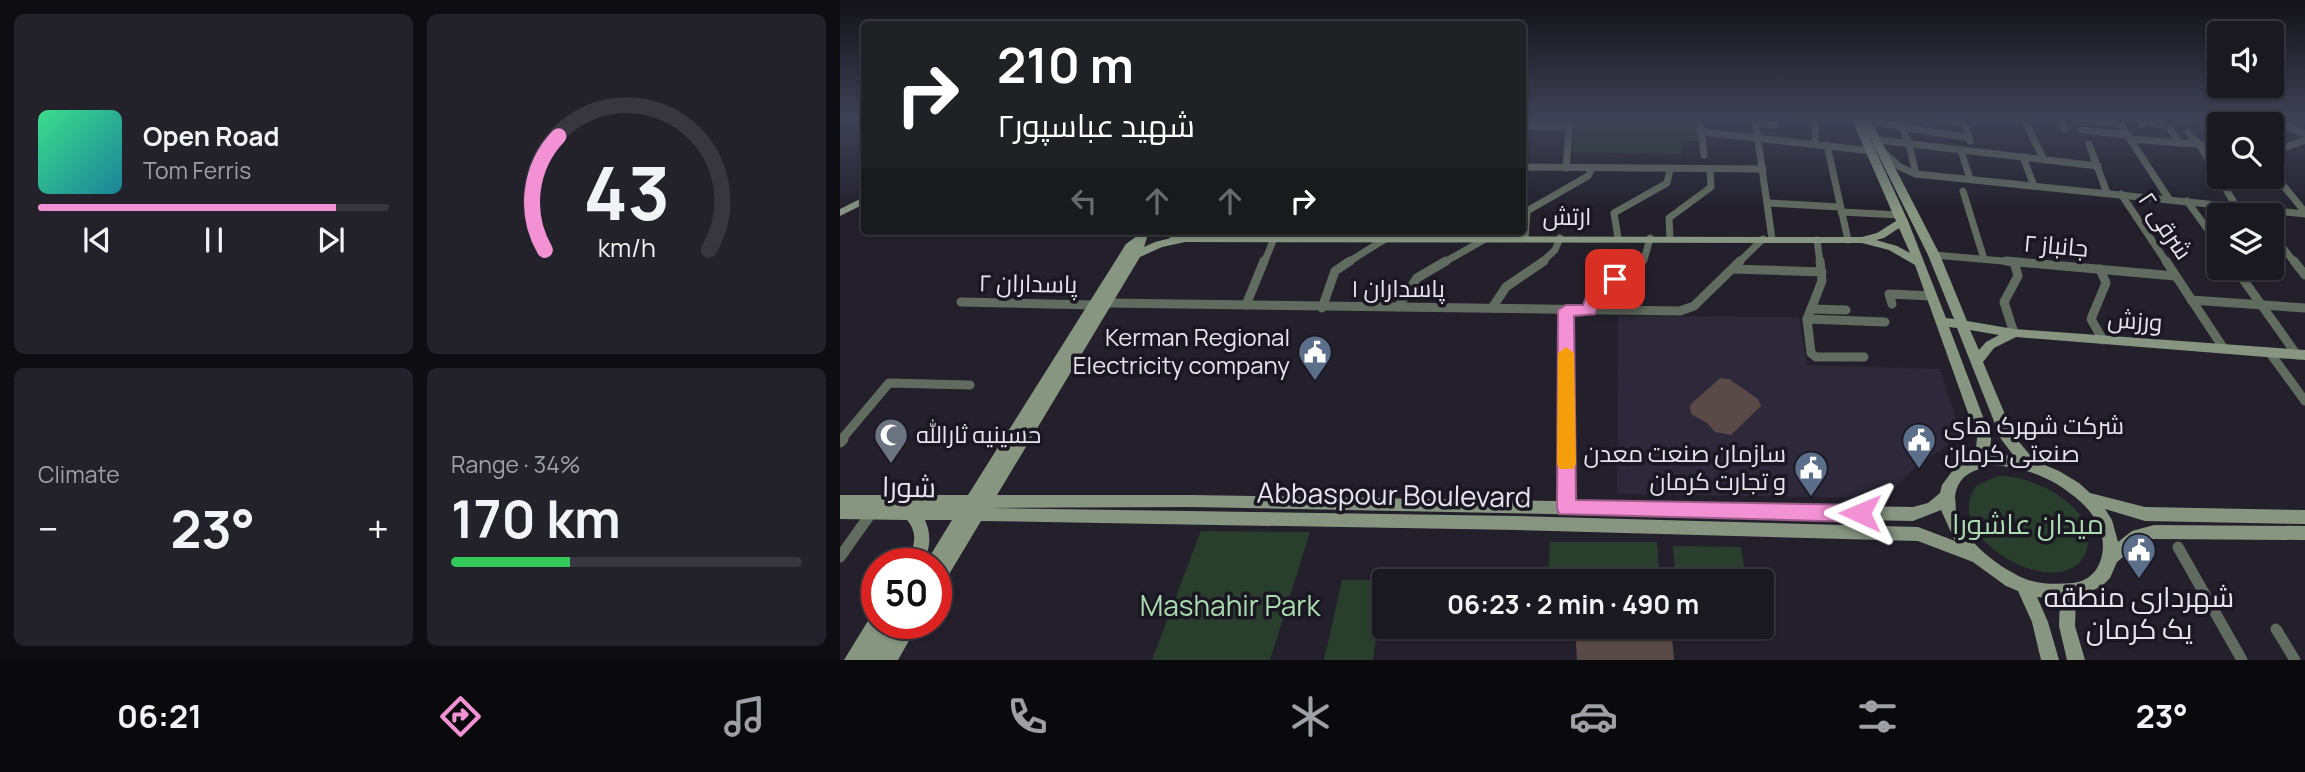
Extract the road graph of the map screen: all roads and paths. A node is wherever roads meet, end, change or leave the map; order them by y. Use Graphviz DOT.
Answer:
graph roads {
  1 [pos="1567,150"];
  2 [pos="1703,150"];
  3 [pos="1760,150"];
  4 [pos="1828,150"];
  5 [pos="1879,150"];
  6 [pos="1879,150"];
  7 [pos="1880,150"];
  8 [pos="1910,150"];
  9 [pos="1961,150"];
  10 [pos="2039,150"];
  11 [pos="2091,150"];
  12 [pos="2138,150"];
  13 [pos="2203,150"];
  14 [pos="1975,152"];
  15 [pos="1704,155"];
  16 [pos="2022,157"];
  17 [pos="2044,160"];
  18 [pos="2098,166"];
  19 [pos="1526,167"];
  20 [pos="1566,168"];
  21 [pos="1592,168"];
  22 [pos="1670,169"];
  23 [pos="1710,169"];
  24 [pos="1763,169"];
  25 [pos="1916,174"];
  26 [pos="1970,179"];
  27 [pos="1900,186"];
  28 [pos="2034,186"];
  29 [pos="2284,186"];
  30 [pos="1963,191"];
  31 [pos="2107,193"];
  32 [pos="2121,194"];
  33 [pos="2169,199"];
  34 [pos="2187,201"];
  35 [pos="861,202"];
  36 [pos="1769,203"];
  37 [pos="2207,203"];
  38 [pos="2234,203"];
  39 [pos="1841,210"];
  40 [pos="2284,211"];
  41 [pos="840,213"];
  42 [pos="2305,213"];
  43 [pos="1901,218"];
  44 [pos="1526,224"];
  45 [pos="2207,228"];
  46 [pos="1142,235"];
  47 [pos="1143,235"];
  48 [pos="1172,235"];
  49 [pos="1257,235"];
  50 [pos="1275,235"];
  51 [pos="1350,235"];
  52 [pos="1422,235"];
  53 [pos="1445,235"];
  54 [pos="1525,235"];
  55 [pos="1487,238"];
  56 [pos="1525,238"];
  57 [pos="1560,238"];
  58 [pos="1618,238"];
  59 [pos="1650,238"];
  60 [pos="1670,238"];
  61 [pos="1185,239"];
  62 [pos="1385,239"];
  63 [pos="1768,239"];
  64 [pos="1817,240"];
  65 [pos="1848,240"];
  66 [pos="1862,240"];
  67 [pos="2284,249"];
  68 [pos="1934,254"];
  69 [pos="1136,255"];
  70 [pos="1984,259"];
  71 [pos="2014,262"];
  72 [pos="1920,263"];
  73 [pos="2100,269"];
  74 [pos="1733,270"];
  75 [pos="1822,272"];
  76 [pos="2305,275"];
  77 [pos="2175,276"];
  78 [pos="2244,280"];
  79 [pos="1932,296"];
  80 [pos="2191,300"];
  81 [pos="961,302"];
  82 [pos="1100,304"];
  83 [pos="1892,304"];
  84 [pos="1246,305"];
  85 [pos="2263,305"];
  86 [pos="1398,307"];
  87 [pos="1322,308"];
  88 [pos="1492,309"];
  89 [pos="1811,309"];
  90 [pos="2305,309"];
  91 [pos="1566,310"];
  92 [pos="1589,310"];
  93 [pos="1846,310"];
  94 [pos="1807,319"];
  95 [pos="1940,321"];
  96 [pos="1885,322"];
  97 [pos="1962,325"];
  98 [pos="2014,333"];
  99 [pos="2103,340"];
  100 [pos="2224,349"];
  101 [pos="2270,353"];
  102 [pos="2301,355"];
  103 [pos="1864,357"];
  104 [pos="1977,361"];
  105 [pos="970,385"];
  106 [pos="2305,401"];
  107 [pos="840,442"];
  108 [pos="1982,461"];
  109 [pos="2029,464"];
  110 [pos="1948,496"];
  111 [pos="2085,498"];
  112 [pos="840,501"];
  113 [pos="1191,501"];
  114 [pos="975,508"];
  115 [pos="1566,508"];
  116 [pos="840,512"];
  117 [pos="872,512"];
  118 [pos="911,513"];
  119 [pos="1517,515"];
  120 [pos="1185,517"];
  121 [pos="2305,517"];
  122 [pos="2305,533"];
  123 [pos="2178,547"];
  124 [pos="922,548"];
  125 [pos="945,548"];
  126 [pos="952,552"];
  127 [pos="1974,555"];
  128 [pos="840,557"];
  129 [pos="2110,557"];
  130 [pos="2024,586"];
  131 [pos="2068,592"];
  132 [pos="2276,629"];
  133 [pos="866,639"];
  134 [pos="885,639"];
  135 [pos="901,639"];
  136 [pos="853,660"];
  137 [pos="872,660"];
  138 [pos="888,660"];
  139 [pos="2050,660"];
  140 [pos="2076,660"];
  141 [pos="2242,660"];
  142 [pos="2295,660"];
  1 -- 20 [label="street"];
  2 -- 15 [label="street"];
  3 -- 24 [label="street"];
  4 -- 39 [label="street"];
  5 -- 27 [label="main road"];
  6 -- 43 [label="main road"];
  7 -- 25 [label="street"];
  8 -- 25 [label="street"];
  9 -- 14 [label="street"];
  9 -- 26 [label="street"];
  10 -- 17 [label="street"];
  11 -- 18 [label="street"];
  12 -- 33 [label="street"];
  13 -- 38 [label="street"];
  14 -- 16 [label="street"];
  16 -- 17 [label="street"];
  16 -- 28 [label="street"];
  17 -- 18 [label="street"];
  18 -- 31 [label="street"];
  19 -- 20 [label="street"];
  20 -- 21 [label="street"];
  21 -- 22 [label="street"];
  21 -- 44 [label="street"];
  22 -- 23 [label="street"];
  22 -- 58 [label="street"];
  23 -- 24 [label="street"];
  23 -- 60 [label="street"];
  24 -- 36 [label="street"];
  25 -- 26 [label="street"];
  25 -- 27 [label="street"];
  26 -- 28 [label="street"];
  27 -- 68 [label="main road"];
  28 -- 31 [label="street"];
  29 -- 42 [label="street"];
  30 -- 70 [label="street"];
  31 -- 32 [label="street"];
  32 -- 33 [label="street"];
  32 -- 77 [label="street, شرقی ۲"];
  33 -- 34 [label="street"];
  34 -- 37 [label="street"];
  34 -- 45 [label="street"];
  35 -- 41 [label="main road"];
  36 -- 39 [label="street"];
  36 -- 63 [label="street"];
  39 -- 43 [label="street"];
  39 -- 65 [label="street"];
  40 -- 42 [label="street"];
  43 -- 66 [label="main road, ارتش"];
  43 -- 72 [label="main road"];
  46 -- 82 [label="main road"];
  47 -- 69 [label="main road"];
  48 -- 61 [label="main road"];
  49 -- 61 [label="main road, ارتش"];
  50 -- 84 [label="street"];
  51 -- 62 [label="main road, ارتش"];
  52 -- 62 [label="main road, ارتش"];
  53 -- 55 [label="main road, ارتش"];
  54 -- 56 [label="street"];
  55 -- 56 [label="main road, ارتش"];
  55 -- 86 [label="street"];
  56 -- 57 [label="main road, ارتش"];
  57 -- 58 [label="main road, ارتش"];
  57 -- 88 [label="street"];
  58 -- 59 [label="main road, ارتش"];
  59 -- 60 [label="main road, ارتش"];
  59 -- 92 [label="street"];
  60 -- 63 [label="main road, ارتش"];
  61 -- 69 [label="main road"];
  62 -- 87 [label="street"];
  63 -- 64 [label="main road, ارتش"];
  63 -- 74 [label="street"];
  64 -- 65 [label="main road, ارتش"];
  64 -- 75 [label="street"];
  65 -- 66 [label="main road, ارتش"];
  66 -- 72 [label="main road"];
  67 -- 76 [label="street"];
  68 -- 70 [label="street, جانباز ۲"];
  68 -- 97 [label="main road"];
  69 -- 82 [label="main road"];
  70 -- 71 [label="street, جانباز ۲"];
  71 -- 73 [label="street, جانباز ۲"];
  71 -- 98 [label="street"];
  72 -- 79 [label="main road"];
  73 -- 77 [label="street, جانباز ۲"];
  73 -- 99 [label="street"];
  74 -- 75 [label="street"];
  74 -- 92 [label="street, پاسداران ۱"];
  75 -- 89 [label="street"];
  77 -- 80 [label="street, شرقی ۲"];
  78 -- 85 [label="street"];
  79 -- 83 [label="street"];
  79 -- 95 [label="main road"];
  80 -- 85 [label="street"];
  80 -- 100 [label="street, شرقی ۲"];
  81 -- 82 [label="street, پاسداران ۲"];
  82 -- 84 [label="street, پاسداران ۱"];
  82 -- 114 [label="main road"];
  84 -- 87 [label="street, پاسداران ۱"];
  85 -- 90 [label="street"];
  85 -- 102 [label="street"];
  86 -- 87 [label="street, پاسداران ۱"];
  86 -- 88 [label="street, پاسداران ۱"];
  88 -- 91 [label="street, پاسداران ۱"];
  89 -- 93 [label="street"];
  89 -- 94 [label="street"];
  91 -- 92 [label="street, پاسداران ۱"];
  91 -- 115 [label="street"];
  94 -- 96 [label="street"];
  94 -- 103 [label="street"];
  95 -- 97 [label="main road"];
  95 -- 108 [label="main road"];
  97 -- 98 [label="main road, ورزش"];
  97 -- 104 [label="main road"];
  98 -- 99 [label="main road, ورزش"];
  98 -- 104 [label="main road"];
  99 -- 100 [label="main road, ورزش"];
  100 -- 101 [label="main road, ورزش"];
  101 -- 102 [label="main road, ورزش"];
  101 -- 106 [label="street"];
  104 -- 109 [label="main road"];
  105 -- 107 [label="street"];
  108 -- 109 [label="main road"];
  108 -- 110 [label="main road"];
  109 -- 111 [label="main road"];
  110 -- 115 [label="main road, Abbaspour Boulevard"];
  110 -- 127 [label="main road"];
  111 -- 121 [label="main road"];
  111 -- 129 [label="main road"];
  112 -- 114 [label="main road, شورا"];
  113 -- 114 [label="main road, Abbaspour Boulevard"];
  113 -- 119 [label="main road, Abbaspour Boulevard"];
  113 -- 120 [label="main road"];
  114 -- 118 [label="main road, شورا"];
  114 -- 120 [label="main road, Abbaspour Boulevard"];
  114 -- 125 [label="main road"];
  114 -- 126 [label="main road"];
  115 -- 119 [label="main road, Abbaspour Boulevard"];
  116 -- 117 [label="main road, شورا"];
  117 -- 118 [label="main road, شورا"];
  117 -- 128 [label="street"];
  118 -- 124 [label="main road"];
  119 -- 120 [label="main road, Abbaspour Boulevard"];
  119 -- 127 [label="main road, Abbaspour Boulevard"];
  122 -- 129 [label="main road"];
  123 -- 141 [label="street"];
  127 -- 130 [label="main road"];
  129 -- 131 [label="main road"];
  130 -- 131 [label="main road"];
  130 -- 139 [label="main road"];
  131 -- 140 [label="main road"];
  132 -- 142 [label="street"];
  133 -- 136 [label="main road"];
  134 -- 137 [label="main road"];
  135 -- 138 [label="main road"];
}
